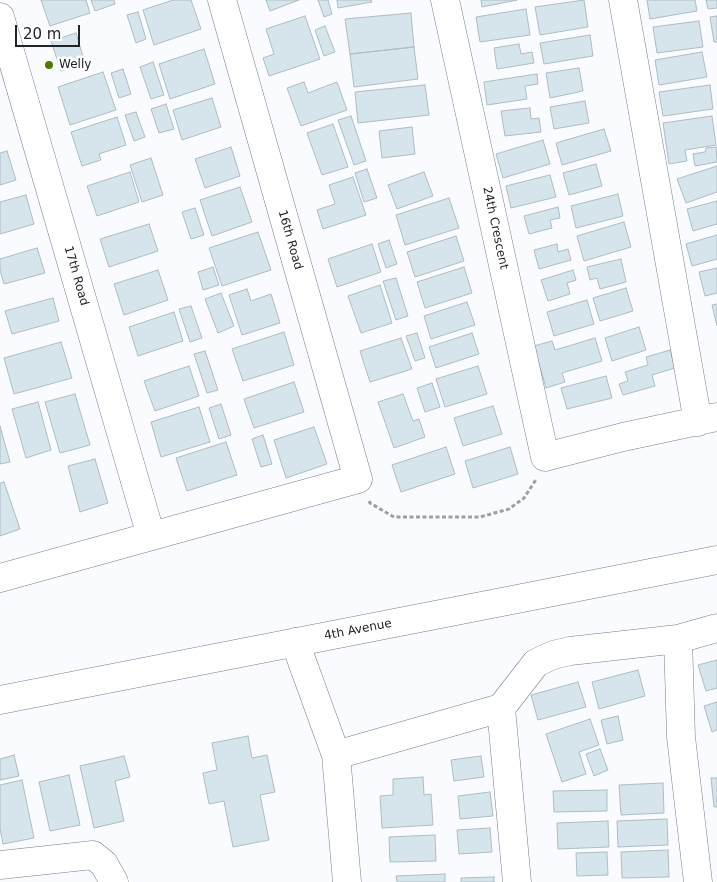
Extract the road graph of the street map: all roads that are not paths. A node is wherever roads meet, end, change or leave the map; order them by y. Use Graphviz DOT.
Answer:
graph roads {
  1 [pos="222,0"];
  2 [pos="445,0"];
  3 [pos="624,0"];
  4 [pos="0,17"];
  5 [pos="708,419"];
  6 [pos="151,536"];
  7 [pos="717,560"];
  8 [pos="0,578"];
  9 [pos="717,628"];
  10 [pos="678,639"];
  11 [pos="294,642"];
  12 [pos="0,700"];
  13 [pos="501,708"];
  14 [pos="336,755"];
  15 [pos="0,865"];
  16 [pos="114,882"];
  17 [pos="347,882"];
  18 [pos="517,882"];
  19 [pos="698,882"];
  1 -- 6 [label="street, 16th Road"];
  2 -- 5 [label="street, 24th Crescent"];
  3 -- 5 [label="street"];
  4 -- 6 [label="street, 17th Road"];
  6 -- 8 [label="street"];
  7 -- 11 [label="street, 4th Avenue"];
  9 -- 10 [label="street"];
  10 -- 13 [label="street"];
  10 -- 19 [label="street"];
  11 -- 12 [label="street, 4th Avenue"];
  11 -- 14 [label="street"];
  13 -- 14 [label="street"];
  13 -- 18 [label="street"];
  14 -- 17 [label="street"];
  15 -- 16 [label="street"];
}
